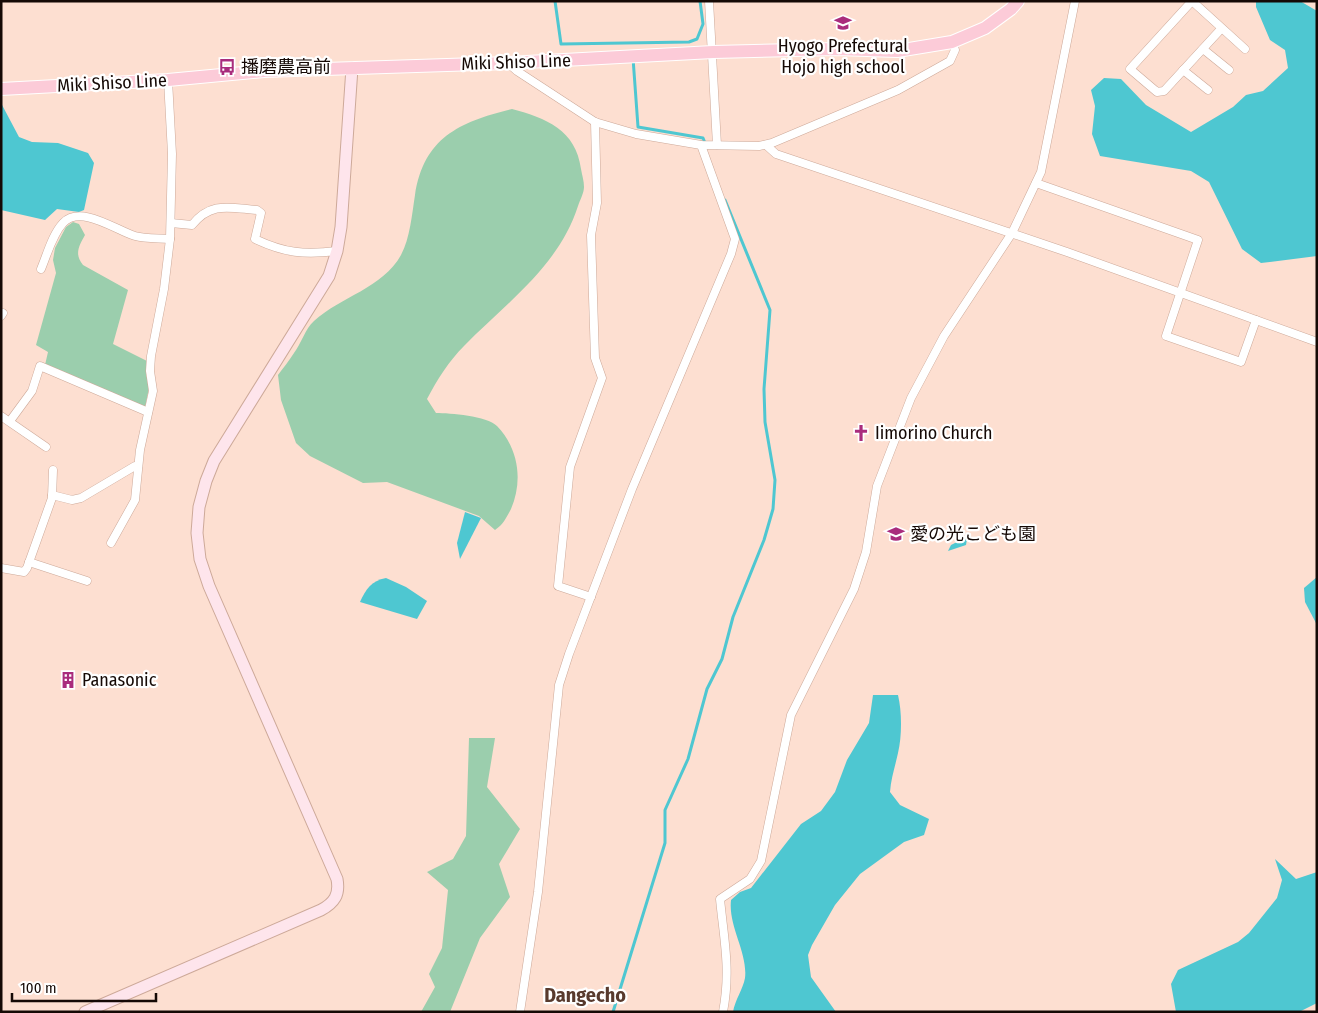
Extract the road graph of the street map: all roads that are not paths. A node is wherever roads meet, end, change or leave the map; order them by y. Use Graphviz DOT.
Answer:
graph roads {
  1 [pos="709,1"];
  2 [pos="1018,1"];
  3 [pos="1075,1"];
  4 [pos="1192,1"];
  5 [pos="1220,28"];
  6 [pos="952,42"];
  7 [pos="1203,49"];
  8 [pos="1245,49"];
  9 [pos="713,52"];
  10 [pos="508,63"];
  11 [pos="352,68"];
  12 [pos="1183,70"];
  13 [pos="1229,70"];
  14 [pos="168,80"];
  15 [pos="1,89"];
  16 [pos="1208,90"];
  17 [pos="595,122"];
  18 [pos="717,145"];
  19 [pos="766,145"];
  20 [pos="701,146"];
  21 [pos="1036,183"];
  22 [pos="171,223"];
  23 [pos="1012,233"];
  24 [pos="170,240"];
  25 [pos="337,250"];
  26 [pos="41,269"];
  27 [pos="1181,293"];
  28 [pos="1256,320"];
  29 [pos="1317,342"];
  30 [pos="148,412"];
  31 [pos="1,416"];
  32 [pos="10,420"];
  33 [pos="46,447"];
  34 [pos="138,467"];
  35 [pos="53,470"];
  36 [pos="52,495"];
  37 [pos="111,543"];
  38 [pos="29,562"];
  39 [pos="1,568"];
  40 [pos="87,581"];
  41 [pos="591,597"];
  42 [pos="85,1012"];
  43 [pos="520,1012"];
  44 [pos="723,1012"];
  1 -- 9 [label="street"];
  2 -- 6 [label="main road, Miki Shiso Line"];
  3 -- 21 [label="street"];
  4 -- 5 [label="street"];
  4 -- 12 [label="street"];
  5 -- 7 [label="street"];
  5 -- 8 [label="street"];
  6 -- 9 [label="main road, Miki Shiso Line"];
  6 -- 19 [label="street"];
  7 -- 12 [label="street"];
  7 -- 13 [label="street"];
  9 -- 10 [label="main road, Miki Shiso Line"];
  9 -- 18 [label="street"];
  10 -- 11 [label="main road, Miki Shiso Line"];
  10 -- 17 [label="street"];
  11 -- 14 [label="main road, Miki Shiso Line"];
  11 -- 25 [label="street"];
  12 -- 16 [label="street"];
  14 -- 15 [label="main road, Miki Shiso Line"];
  14 -- 22 [label="street"];
  17 -- 20 [label="street"];
  17 -- 41 [label="street"];
  18 -- 19 [label="street"];
  18 -- 20 [label="street"];
  19 -- 23 [label="street"];
  20 -- 41 [label="street"];
  21 -- 23 [label="street"];
  21 -- 27 [label="street"];
  22 -- 24 [label="street"];
  22 -- 25 [label="street"];
  23 -- 27 [label="street"];
  23 -- 44 [label="street"];
  24 -- 26 [label="street"];
  24 -- 30 [label="street"];
  25 -- 42 [label="street"];
  27 -- 28 [label="street"];
  27 -- 28 [label="street"];
  28 -- 29 [label="street"];
  30 -- 32 [label="street"];
  30 -- 34 [label="street"];
  31 -- 32 [label="street"];
  32 -- 33 [label="street"];
  34 -- 36 [label="street"];
  34 -- 37 [label="street"];
  35 -- 36 [label="street"];
  36 -- 38 [label="street"];
  38 -- 39 [label="street"];
  38 -- 40 [label="street"];
  41 -- 43 [label="street"];
}
